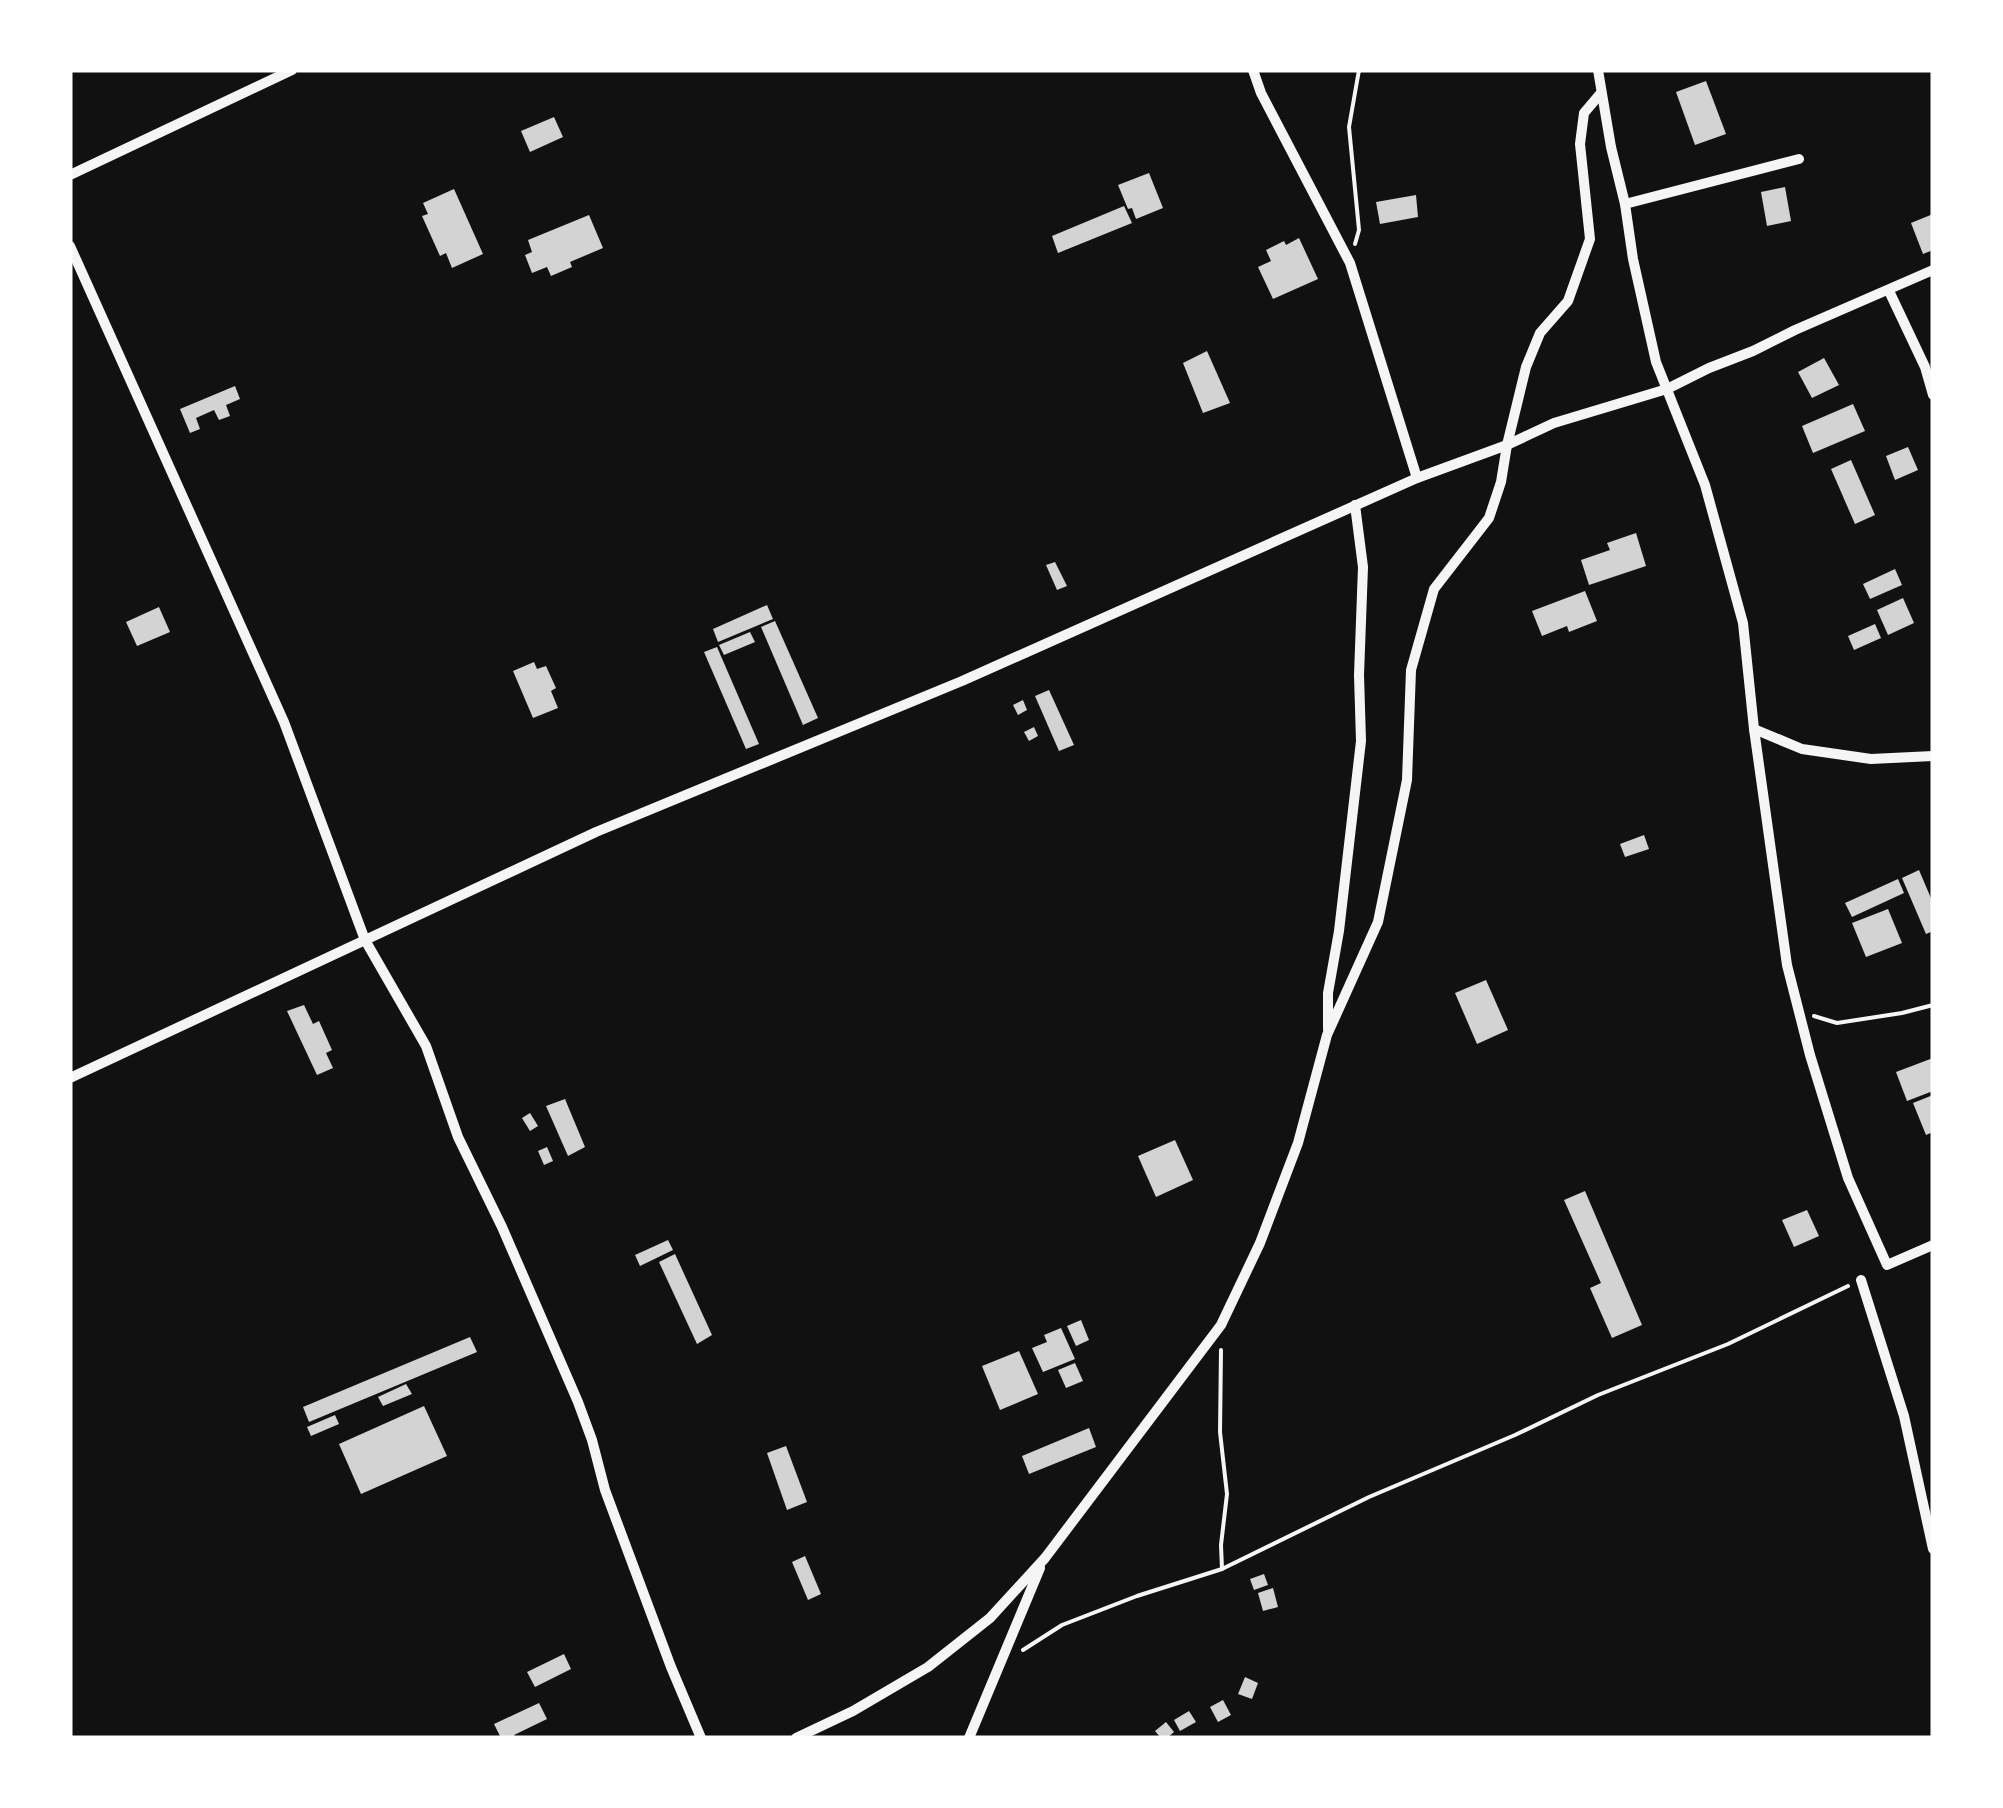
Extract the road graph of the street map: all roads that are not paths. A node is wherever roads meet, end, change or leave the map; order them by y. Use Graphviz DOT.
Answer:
graph roads {
  1 [pos="292,70"];
  2 [pos="1253,70"];
  3 [pos="1598,70"];
  4 [pos="1601,92"];
  5 [pos="1799,159"];
  6 [pos="70,175"];
  7 [pos="1625,204"];
  8 [pos="70,246"];
  9 [pos="1933,270"];
  10 [pos="1889,291"];
  11 [pos="1666,388"];
  12 [pos="1933,396"];
  13 [pos="1507,445"];
  14 [pos="1417,478"];
  15 [pos="1355,505"];
  16 [pos="1754,729"];
  17 [pos="1933,756"];
  18 [pos="366,940"];
  19 [pos="1328,1035"];
  20 [pos="70,1078"];
  21 [pos="1933,1245"];
  22 [pos="1861,1280"];
  23 [pos="1933,1549"];
  24 [pos="1045,1558"];
  25 [pos="701,1738"];
  26 [pos="796,1738"];
  27 [pos="969,1738"];
  1 -- 6 [label="street"];
  2 -- 14 [label="street"];
  3 -- 4 [label="street"];
  4 -- 7 [label="street"];
  4 -- 13 [label="street"];
  5 -- 7 [label="street"];
  7 -- 11 [label="street"];
  8 -- 18 [label="street"];
  9 -- 10 [label="street"];
  10 -- 11 [label="street"];
  10 -- 12 [label="street"];
  11 -- 13 [label="street"];
  11 -- 16 [label="street"];
  13 -- 14 [label="street"];
  13 -- 19 [label="street"];
  14 -- 15 [label="street"];
  15 -- 18 [label="street"];
  15 -- 19 [label="street"];
  16 -- 17 [label="street"];
  16 -- 21 [label="street"];
  18 -- 20 [label="street"];
  18 -- 25 [label="street"];
  19 -- 24 [label="street"];
  22 -- 23 [label="street"];
  24 -- 26 [label="street"];
  24 -- 27 [label="street"];
}
